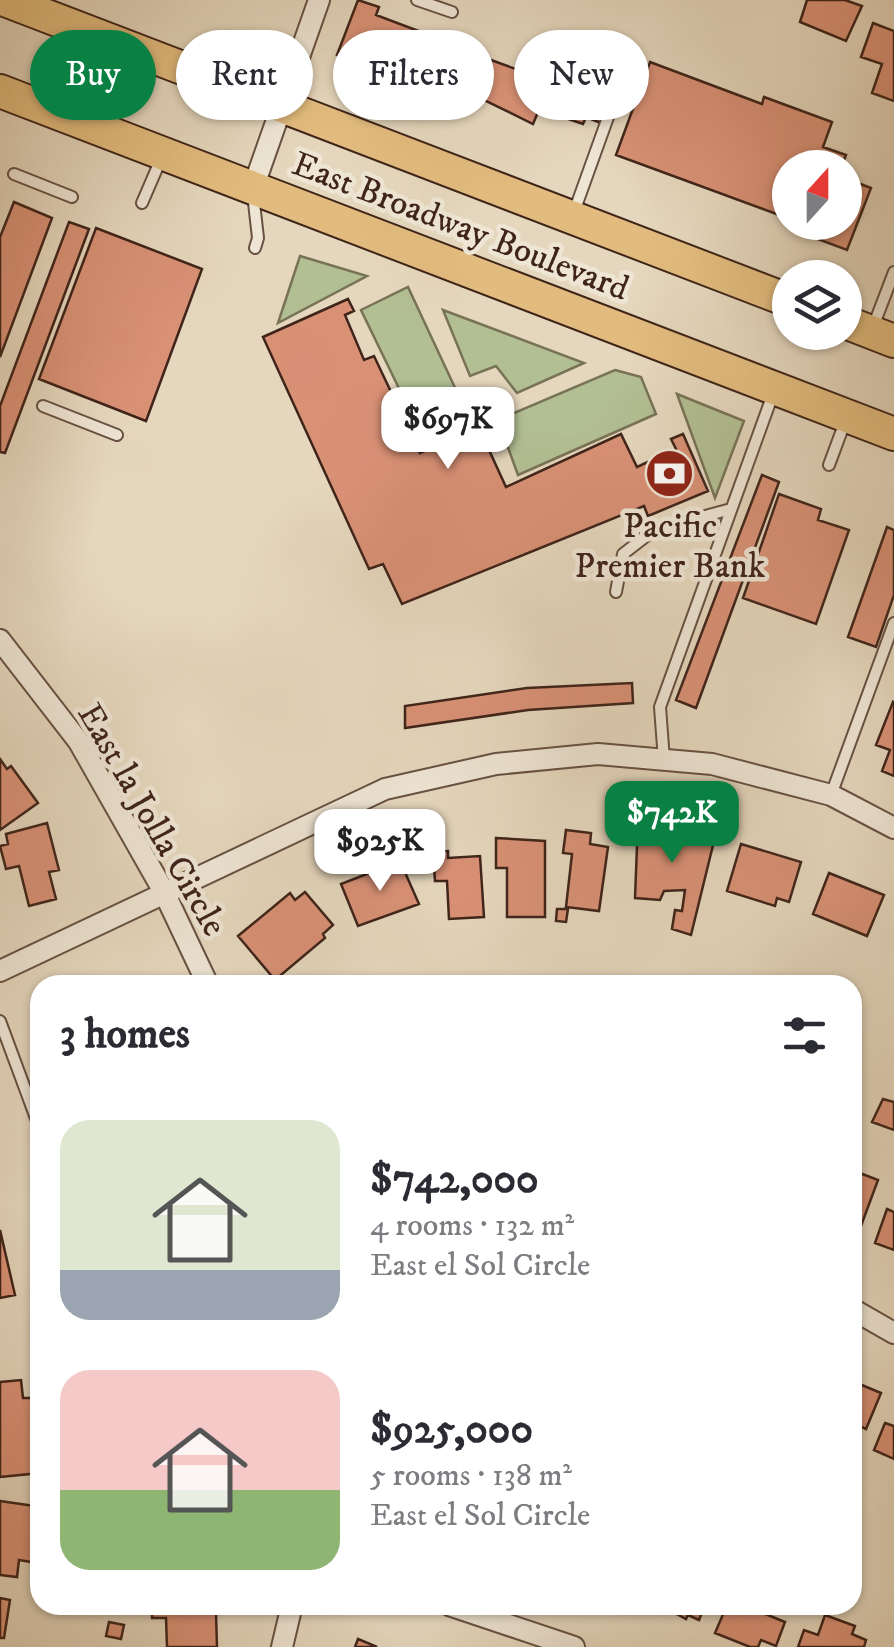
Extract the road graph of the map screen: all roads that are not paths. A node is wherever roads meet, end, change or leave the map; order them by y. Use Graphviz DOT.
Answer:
graph roads {
  1 [pos="5,0"];
  2 [pos="319,0"];
  3 [pos="417,0"];
  4 [pos="452,12"];
  5 [pos="309,30"];
  6 [pos="176,66"];
  7 [pos="0,91"];
  8 [pos="313,118"];
  9 [pos="277,120"];
  10 [pos="608,120"];
  11 [pos="163,153"];
  12 [pos="14,174"];
  13 [pos="252,188"];
  14 [pos="72,198"];
  15 [pos="142,203"];
  16 [pos="572,218"];
  17 [pos="254,248"];
  18 [pos="893,279"];
  19 [pos="772,294"];
  20 [pos="870,332"];
  21 [pos="775,388"];
  22 [pos="43,406"];
  23 [pos="847,416"];
  24 [pos="894,434"];
  25 [pos="118,435"];
  26 [pos="830,465"];
  27 [pos="730,509"];
  28 [pos="616,592"];
  29 [pos="894,624"];
  30 [pos="0,640"];
  31 [pos="664,760"];
  32 [pos="831,795"];
  33 [pos="894,828"];
  34 [pos="163,890"];
  35 [pos="0,970"];
  36 [pos="203,975"];
  37 [pos="0,1021"];
  38 [pos="30,1101"];
  39 [pos="862,1315"];
  40 [pos="894,1333"];
  41 [pos="290,1615"];
  42 [pos="479,1615"];
  43 [pos="282,1647"];
  44 [pos="574,1647"];
  1 -- 6 [label="main road, East Broadway Boulevard"];
  2 -- 5 [label="street"];
  3 -- 4 [label="lane"];
  7 -- 11 [label="main road, East Broadway Boulevard"];
  8 -- 16 [label="main road, East Broadway Boulevard"];
  9 -- 13 [label="street"];
  10 -- 16 [label="lane"];
  11 -- 13 [label="main road, East Broadway Boulevard"];
  11 -- 15 [label="lane"];
  12 -- 14 [label="lane"];
  13 -- 17 [label="lane"];
  13 -- 21 [label="main road, East Broadway Boulevard"];
  16 -- 19 [label="main road, East Broadway Boulevard"];
  18 -- 20 [label="lane"];
  21 -- 23 [label="main road, East Broadway Boulevard"];
  21 -- 27 [label="lane"];
  22 -- 25 [label="lane"];
  23 -- 24 [label="main road, East Broadway Boulevard"];
  23 -- 26 [label="lane"];
  27 -- 28 [label="lane"];
  27 -- 31 [label="lane"];
  29 -- 32 [label="lane"];
  30 -- 34 [label="street, East la Jolla Circle"];
  31 -- 32 [label="street"];
  31 -- 34 [label="street"];
  32 -- 33 [label="street"];
  34 -- 35 [label="street"];
  34 -- 36 [label="street, East la Jolla Circle"];
  37 -- 38 [label="lane"];
  39 -- 40 [label="street"];
  41 -- 43 [label="street"];
  42 -- 44 [label="street"];
}
